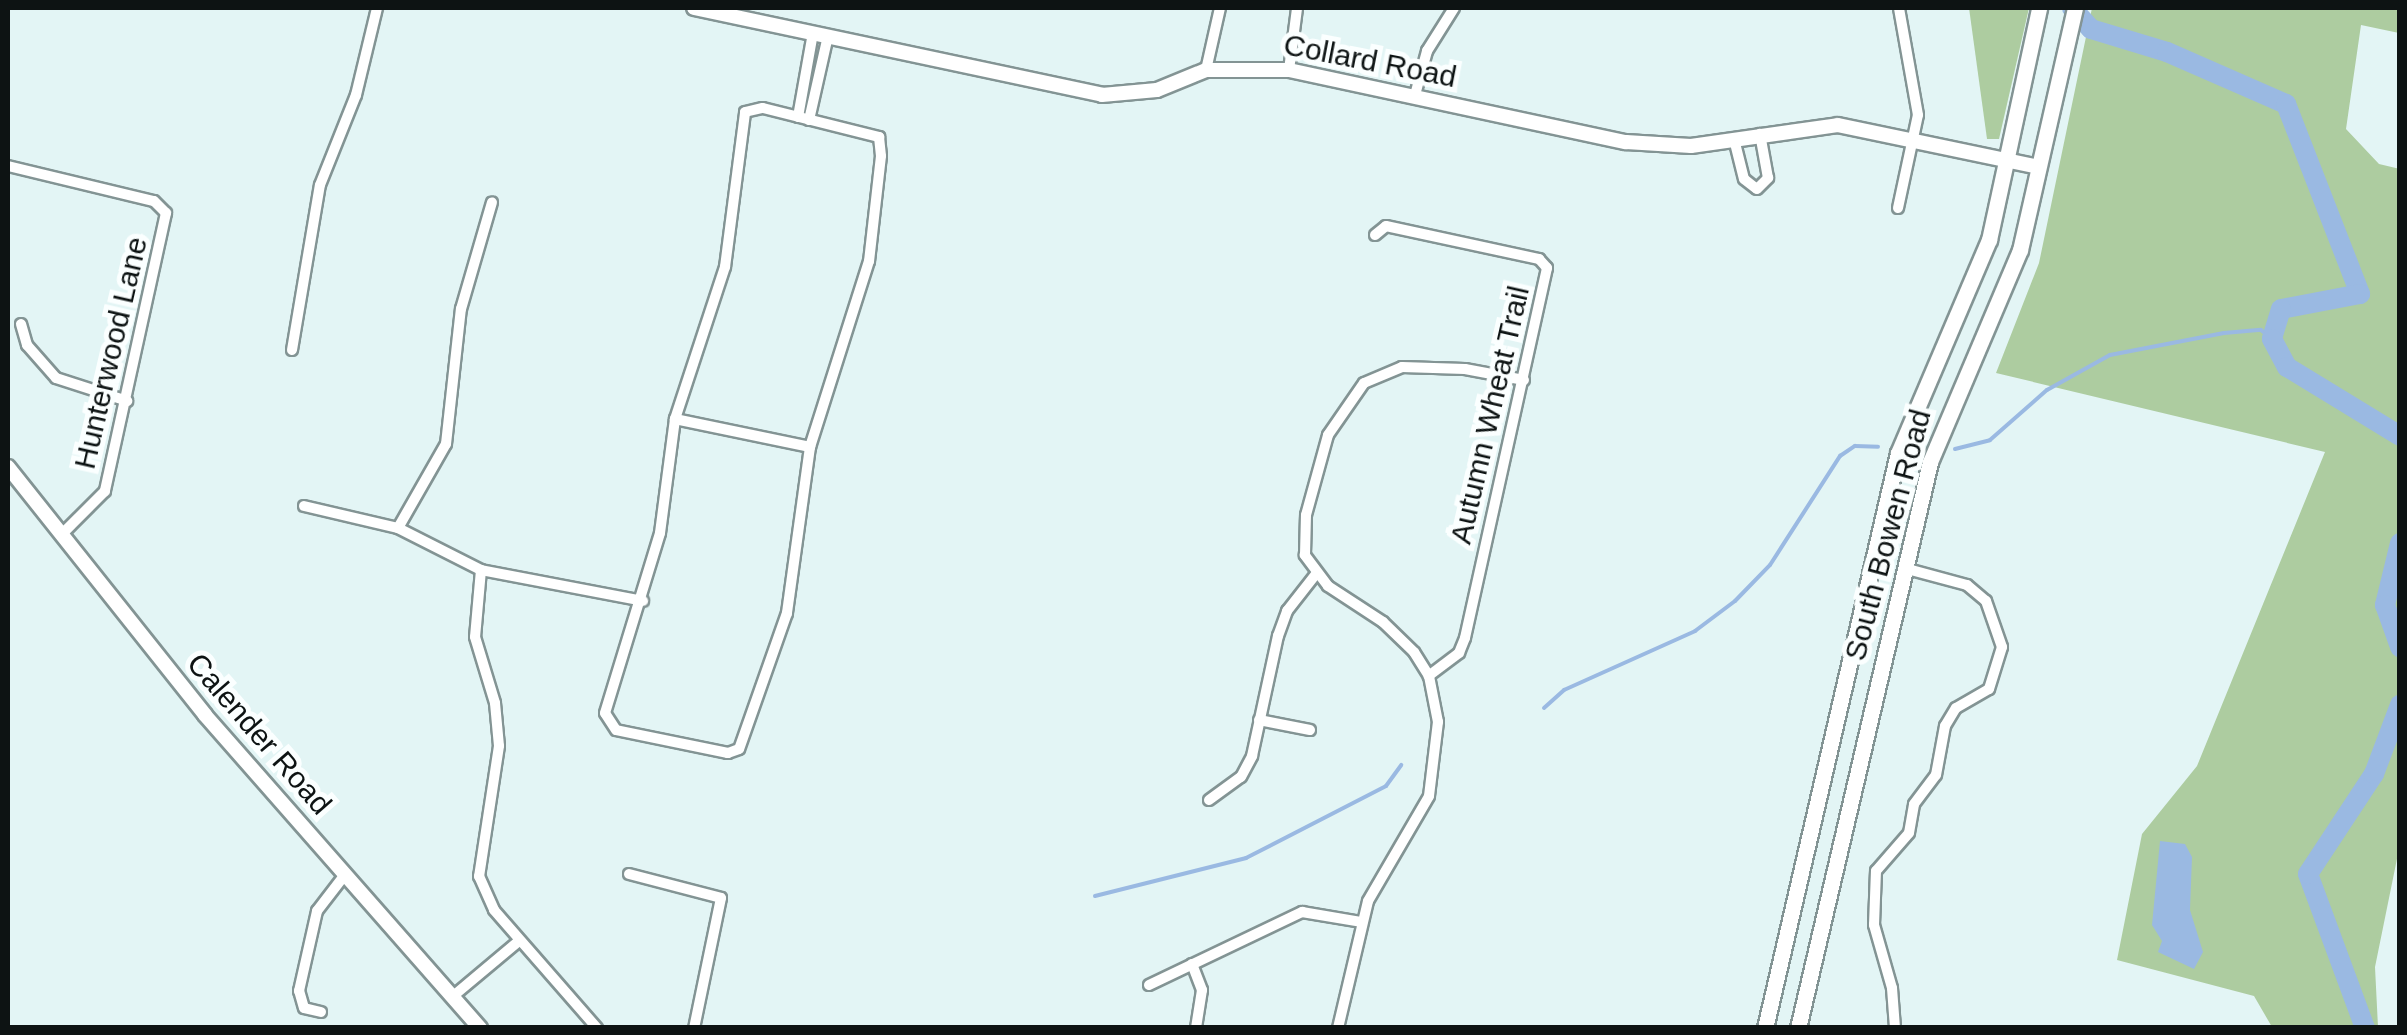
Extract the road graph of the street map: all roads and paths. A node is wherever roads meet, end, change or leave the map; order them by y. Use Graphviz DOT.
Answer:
graph roads {
  1 [pos="377,8"];
  2 [pos="694,8"];
  3 [pos="1220,8"];
  4 [pos="1298,8"];
  5 [pos="1454,8"];
  6 [pos="1900,8"];
  7 [pos="2039,8"];
  8 [pos="2074,8"];
  9 [pos="820,34"];
  10 [pos="1206,70"];
  11 [pos="1289,70"];
  12 [pos="1415,96"];
  13 [pos="804,118"];
  14 [pos="1760,134"];
  15 [pos="1915,138"];
  16 [pos="1734,140"];
  17 [pos="2008,160"];
  18 [pos="8,166"];
  19 [pos="2039,167"];
  20 [pos="492,202"];
  21 [pos="1898,208"];
  22 [pos="1375,234"];
  23 [pos="20,324"];
  24 [pos="292,350"];
  25 [pos="1524,380"];
  26 [pos="126,401"];
  27 [pos="675,419"];
  28 [pos="810,447"];
  29 [pos="8,467"];
  30 [pos="304,506"];
  31 [pos="398,528"];
  32 [pos="61,535"];
  33 [pos="1904,568"];
  34 [pos="481,570"];
  35 [pos="1316,574"];
  36 [pos="643,601"];
  37 [pos="1428,676"];
  38 [pos="1259,720"];
  39 [pos="1310,730"];
  40 [pos="1209,800"];
  41 [pos="629,874"];
  42 [pos="344,876"];
  43 [pos="1362,922"];
  44 [pos="518,941"];
  45 [pos="1192,964"];
  46 [pos="1776,975"];
  47 [pos="1808,982"];
  48 [pos="1149,984"];
  49 [pos="452,997"];
  50 [pos="321,1012"];
  51 [pos="480,1028"];
  52 [pos="597,1028"];
  53 [pos="694,1028"];
  54 [pos="1196,1028"];
  55 [pos="1338,1028"];
  56 [pos="1765,1028"];
  57 [pos="1798,1028"];
  58 [pos="1895,1028"];
  1 -- 24 [label="street"];
  2 -- 9 [label="street, Collard Road"];
  3 -- 10 [label="street"];
  4 -- 11 [label="street"];
  5 -- 12 [label="street"];
  6 -- 15 [label="street"];
  7 -- 17 [label="main road, South Bowen Road"];
  8 -- 19 [label="main road, South Bowen Road"];
  9 -- 10 [label="street, Collard Road"];
  9 -- 13 [label="street"];
  10 -- 11 [label="street, Collard Road"];
  11 -- 12 [label="street, Collard Road"];
  12 -- 16 [label="street, Collard Road"];
  13 -- 27 [label="street"];
  13 -- 28 [label="street"];
  14 -- 15 [label="street, Collard Road"];
  14 -- 16 [label="street, Collard Road"];
  14 -- 16 [label="street"];
  15 -- 17 [label="street, Collard Road"];
  15 -- 21 [label="street"];
  17 -- 19 [label="street, Collard Road"];
  17 -- 46 [label="main road, South Bowen Road"];
  18 -- 26 [label="street, Hunterwood Lane"];
  19 -- 33 [label="main road, South Bowen Road"];
  20 -- 31 [label="street"];
  22 -- 25 [label="street, Autumn Wheat Trail"];
  23 -- 26 [label="street"];
  25 -- 35 [label="street"];
  25 -- 37 [label="street, Autumn Wheat Trail"];
  26 -- 32 [label="street, Hunterwood Lane"];
  27 -- 28 [label="street"];
  27 -- 36 [label="street"];
  28 -- 36 [label="street"];
  29 -- 32 [label="street, Calender Road"];
  30 -- 31 [label="street"];
  31 -- 34 [label="street"];
  32 -- 42 [label="street, Calender Road"];
  33 -- 47 [label="main road, South Bowen Road"];
  33 -- 58 [label="street"];
  34 -- 36 [label="street"];
  34 -- 44 [label="street"];
  35 -- 37 [label="street"];
  35 -- 38 [label="street"];
  37 -- 43 [label="street"];
  38 -- 39 [label="street"];
  38 -- 40 [label="street"];
  41 -- 53 [label="street"];
  42 -- 49 [label="street, Calender Road"];
  42 -- 50 [label="street"];
  43 -- 45 [label="street"];
  43 -- 55 [label="street"];
  44 -- 49 [label="street"];
  44 -- 52 [label="street"];
  45 -- 48 [label="street"];
  45 -- 54 [label="street"];
  46 -- 47 [label="main road"];
  46 -- 56 [label="main road, South Bowen Road"];
  47 -- 57 [label="main road, South Bowen Road"];
  49 -- 51 [label="street, Calender Road"];
}
